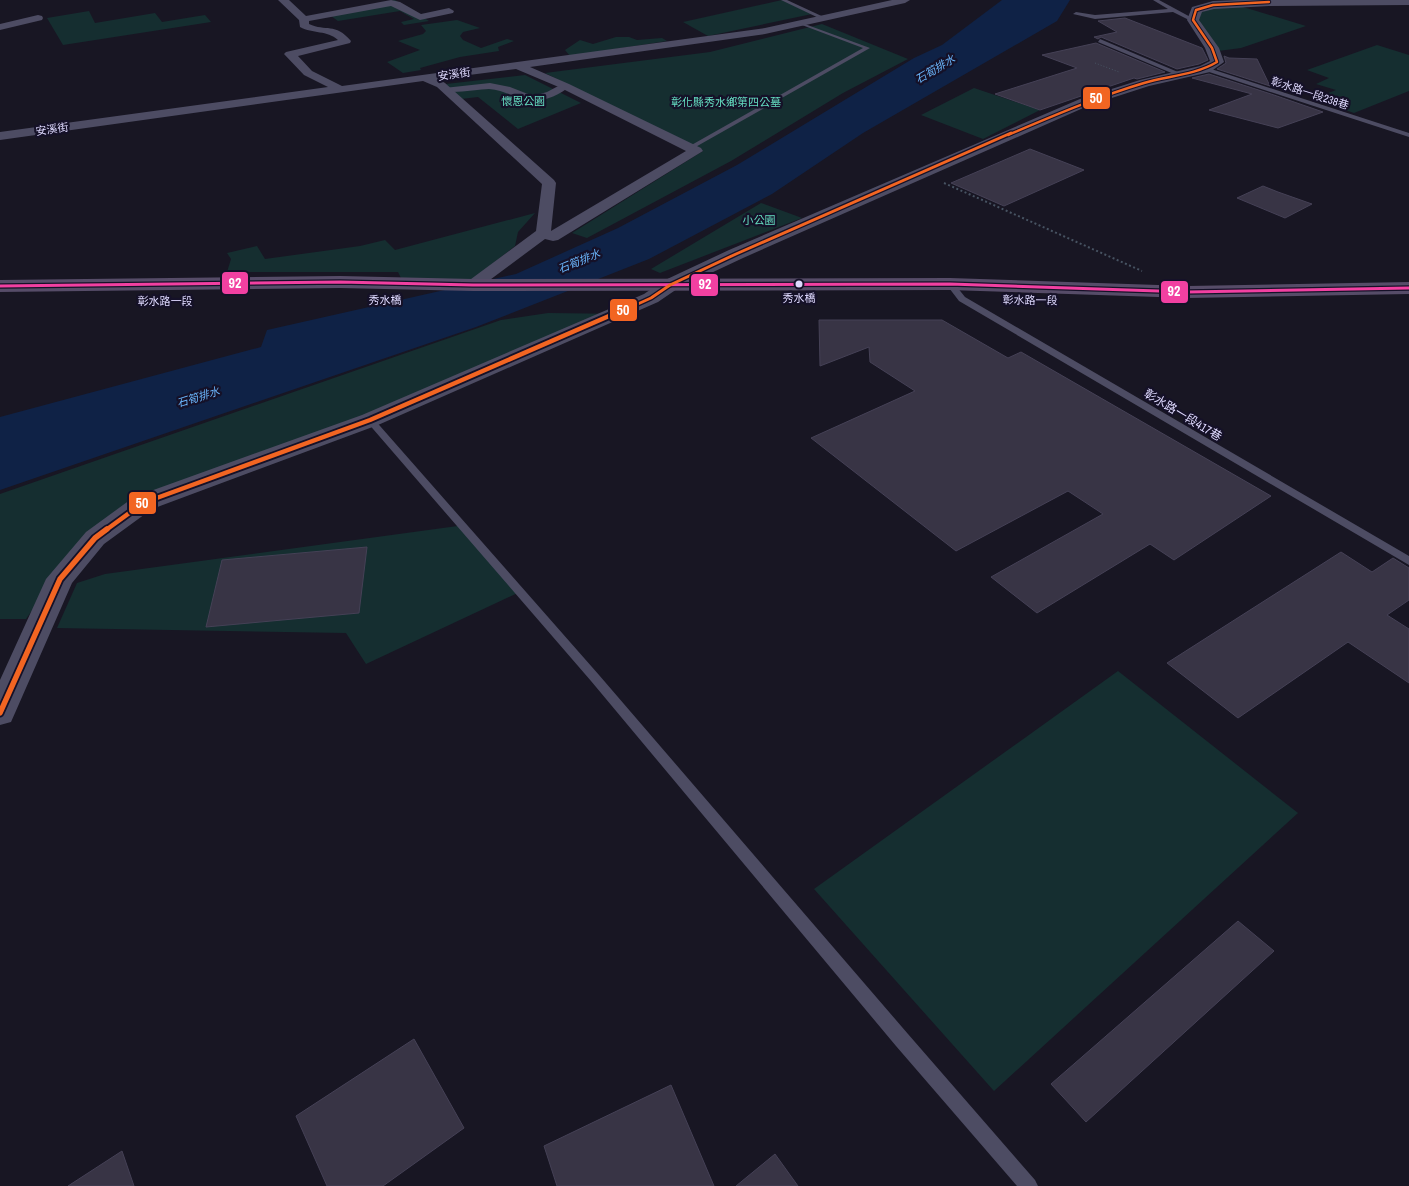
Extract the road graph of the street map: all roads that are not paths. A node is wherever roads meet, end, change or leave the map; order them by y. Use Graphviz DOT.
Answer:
graph roads {
  1 [pos="283,0"];
  2 [pos="783,0"];
  3 [pos="905,0"];
  4 [pos="1155,0"];
  5 [pos="1267,1"];
  6 [pos="1409,1"];
  7 [pos="1174,10"];
  8 [pos="449,11"];
  9 [pos="1076,14"];
  10 [pos="38,18"];
  11 [pos="304,19"];
  12 [pos="825,19"];
  13 [pos="1193,20"];
  14 [pos="804,24"];
  15 [pos="0,27"];
  16 [pos="1100,41"];
  17 [pos="518,65"];
  18 [pos="1205,69"];
  19 [pos="1183,76"];
  20 [pos="425,78"];
  21 [pos="566,86"];
  22 [pos="340,89"];
  23 [pos="447,90"];
  24 [pos="1409,135"];
  25 [pos="0,136"];
  26 [pos="690,148"];
  27 [pos="543,233"];
  28 [pos="340,282"];
  29 [pos="473,286"];
  30 [pos="570,286"];
  31 [pos="1409,288"];
  32 [pos="0,291"];
  33 [pos="660,292"];
  34 [pos="956,292"];
  35 [pos="330,300"];
  36 [pos="1409,304"];
  37 [pos="370,420"];
  38 [pos="1409,562"];
  39 [pos="0,713"];
  40 [pos="1029,1186"];
  1 -- 11 [label="street"];
  2 -- 12 [label="lane"];
  3 -- 12 [label="street, 安溪街"];
  4 -- 7 [label="lane"];
  5 -- 6 [label="street"];
  5 -- 13 [label="street"];
  7 -- 9 [label="lane"];
  7 -- 13 [label="lane"];
  8 -- 11 [label="street"];
  10 -- 15 [label="street"];
  11 -- 22 [label="street"];
  12 -- 14 [label="street, 安溪街"];
  13 -- 18 [label="street"];
  14 -- 17 [label="street, 安溪街"];
  14 -- 26 [label="lane"];
  16 -- 19 [label="lane"];
  17 -- 20 [label="street, 安溪街"];
  17 -- 21 [label="street"];
  18 -- 19 [label="street"];
  18 -- 24 [label="lane, 彰水路一段238巷"];
  19 -- 33 [label="street"];
  20 -- 22 [label="street, 安溪街"];
  20 -- 23 [label="street"];
  21 -- 23 [label="street"];
  21 -- 26 [label="street"];
  22 -- 25 [label="street, 安溪街"];
  23 -- 27 [label="street"];
  26 -- 27 [label="street"];
  27 -- 29 [label="street"];
  28 -- 29 [label="main road, 秀水橋"];
  28 -- 32 [label="main road, 彰水路一段"];
  29 -- 30 [label="main road, 秀水橋"];
  30 -- 33 [label="main road, 彰水路一段"];
  31 -- 34 [label="main road, 彰水路一段"];
  32 -- 35 [label="main road, 彰水路一段"];
  33 -- 34 [label="main road, 彰水路一段"];
  33 -- 35 [label="main road, 秀水橋"];
  33 -- 37 [label="street"];
  34 -- 36 [label="main road, 彰水路一段"];
  34 -- 38 [label="lane, 彰水路一段417巷"];
  37 -- 39 [label="street"];
  37 -- 40 [label="lane"];
}
